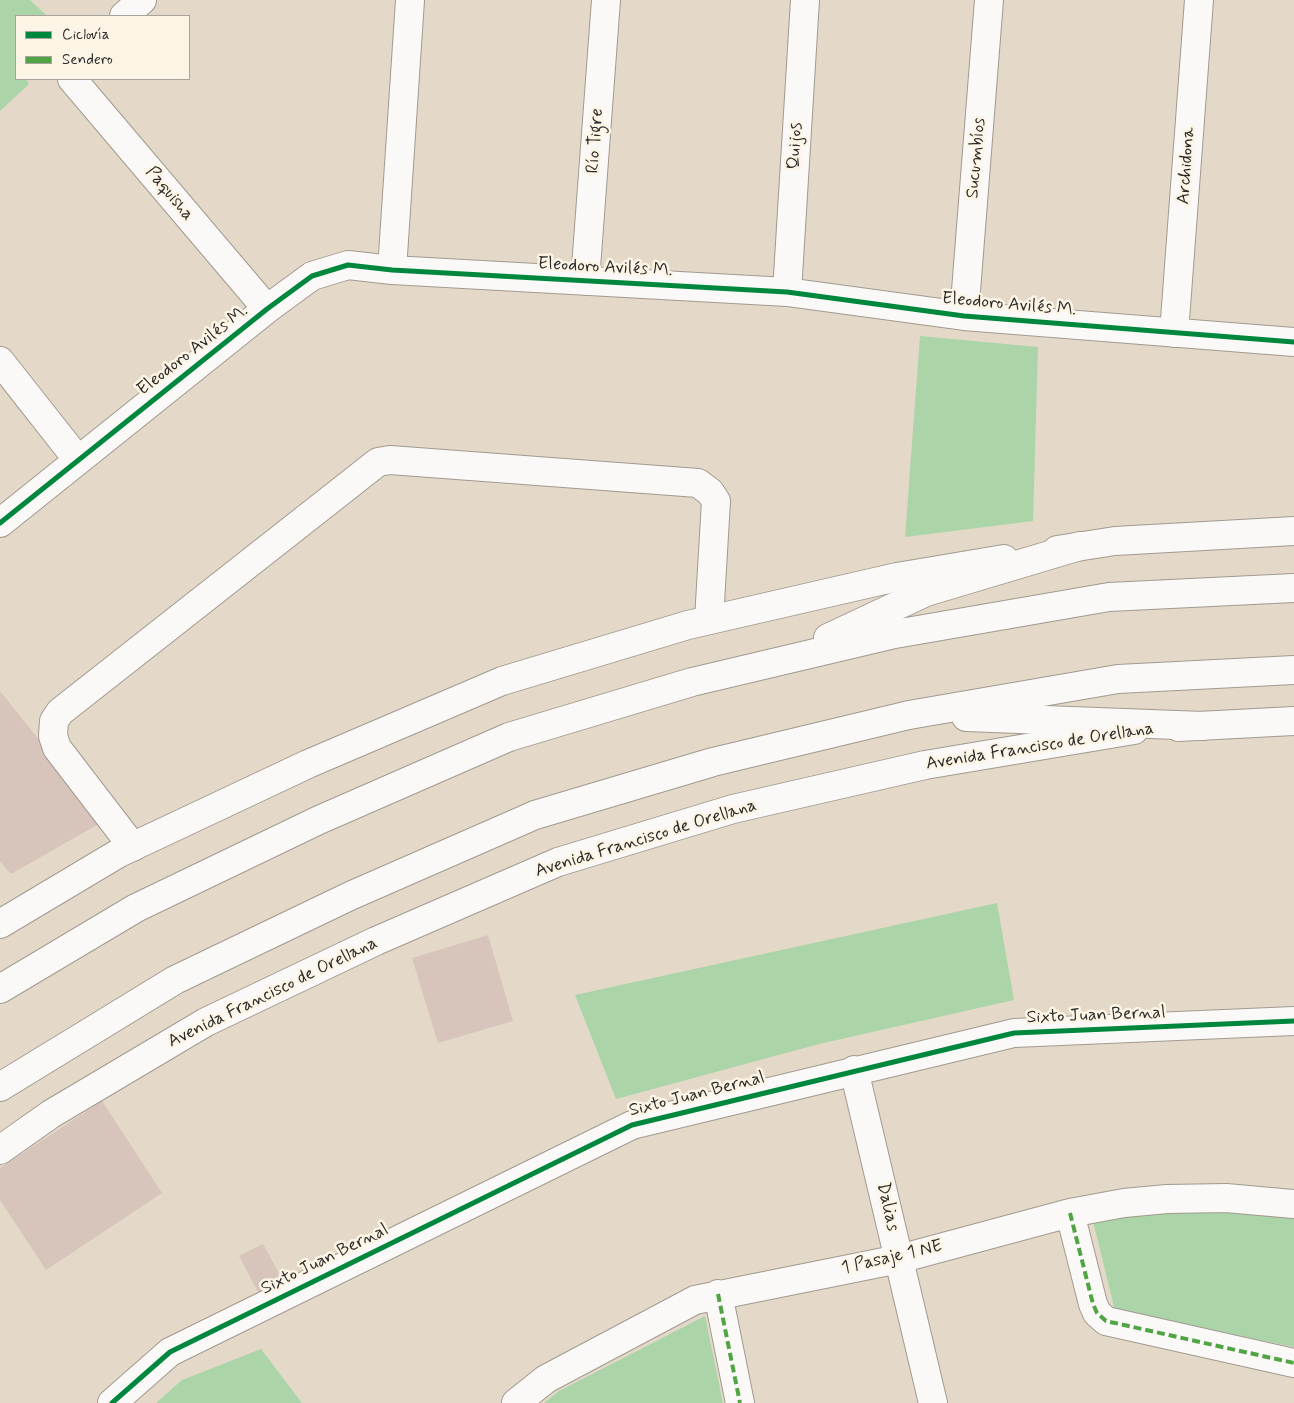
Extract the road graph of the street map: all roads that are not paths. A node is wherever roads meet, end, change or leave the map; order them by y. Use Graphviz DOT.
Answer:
graph roads {
  1 [pos="142,0"];
  2 [pos="410,0"];
  3 [pos="606,0"];
  4 [pos="805,0"];
  5 [pos="989,0"];
  6 [pos="1199,0"];
  7 [pos="125,15"];
  8 [pos="73,80"];
  9 [pos="392,270"];
  10 [pos="585,281"];
  11 [pos="787,292"];
  12 [pos="267,310"];
  13 [pos="964,316"];
  14 [pos="1174,333"];
  15 [pos="1294,342"];
  16 [pos="0,361"];
  17 [pos="78,460"];
  18 [pos="0,523"];
  19 [pos="1294,531"];
  20 [pos="1080,546"];
  21 [pos="1294,588"];
  22 [pos="709,620"];
  23 [pos="778,662"];
  24 [pos="1294,670"];
  25 [pos="909,715"];
  26 [pos="1294,721"];
  27 [pos="1203,726"];
  28 [pos="133,847"];
  29 [pos="0,924"];
  30 [pos="0,989"];
  31 [pos="1294,1021"];
  32 [pos="854,1070"];
  33 [pos="10,1080"];
  34 [pos="0,1150"];
  35 [pos="1294,1204"];
  36 [pos="1070,1213"];
  37 [pos="899,1259"];
  38 [pos="718,1294"];
  39 [pos="1294,1363"];
  40 [pos="112,1403"];
  41 [pos="516,1403"];
  42 [pos="740,1403"];
  43 [pos="933,1403"];
  1 -- 7 [label="main road"];
  2 -- 9 [label="main road"];
  3 -- 10 [label="main road, Río Tigre"];
  4 -- 11 [label="main road, Quijos"];
  5 -- 13 [label="main road, Sucumbíos"];
  6 -- 14 [label="main road, Archidona"];
  8 -- 12 [label="main road, Paquisha"];
  9 -- 10 [label="main road, Eleodoro Avilés M."];
  9 -- 12 [label="main road, Eleodoro Avilés M."];
  10 -- 11 [label="main road, Eleodoro Avilés M."];
  11 -- 13 [label="main road, Eleodoro Avilés M."];
  12 -- 17 [label="main road, Eleodoro Avilés M."];
  13 -- 14 [label="main road, Eleodoro Avilés M."];
  14 -- 15 [label="main road, Eleodoro Avilés M."];
  16 -- 17 [label="main road"];
  17 -- 18 [label="main road, Eleodoro Avilés M."];
  19 -- 20 [label="main road"];
  20 -- 22 [label="main road"];
  20 -- 23 [label="main road"];
  21 -- 23 [label="main road"];
  22 -- 28 [label="main road"];
  22 -- 28 [label="main road"];
  23 -- 30 [label="main road"];
  24 -- 25 [label="main road"];
  25 -- 27 [label="main road"];
  25 -- 33 [label="main road"];
  26 -- 27 [label="main road, Avenida Francisco de Orellana"];
  27 -- 34 [label="main road, Avenida Francisco de Orellana"];
  28 -- 29 [label="main road"];
  31 -- 32 [label="main road, Sixto Juan Bernal"];
  32 -- 37 [label="main road, Dalias"];
  32 -- 40 [label="main road, Sixto Juan Bernal"];
  35 -- 36 [label="main road, 1 Pasaje 1 NE"];
  36 -- 37 [label="main road, 1 Pasaje 1 NE"];
  36 -- 39 [label="main road"];
  37 -- 38 [label="main road, 1 Pasaje 1 NE"];
  37 -- 43 [label="main road, Dalias"];
  38 -- 41 [label="main road, 1 Pasaje 1 NE"];
  38 -- 42 [label="main road"];
}
